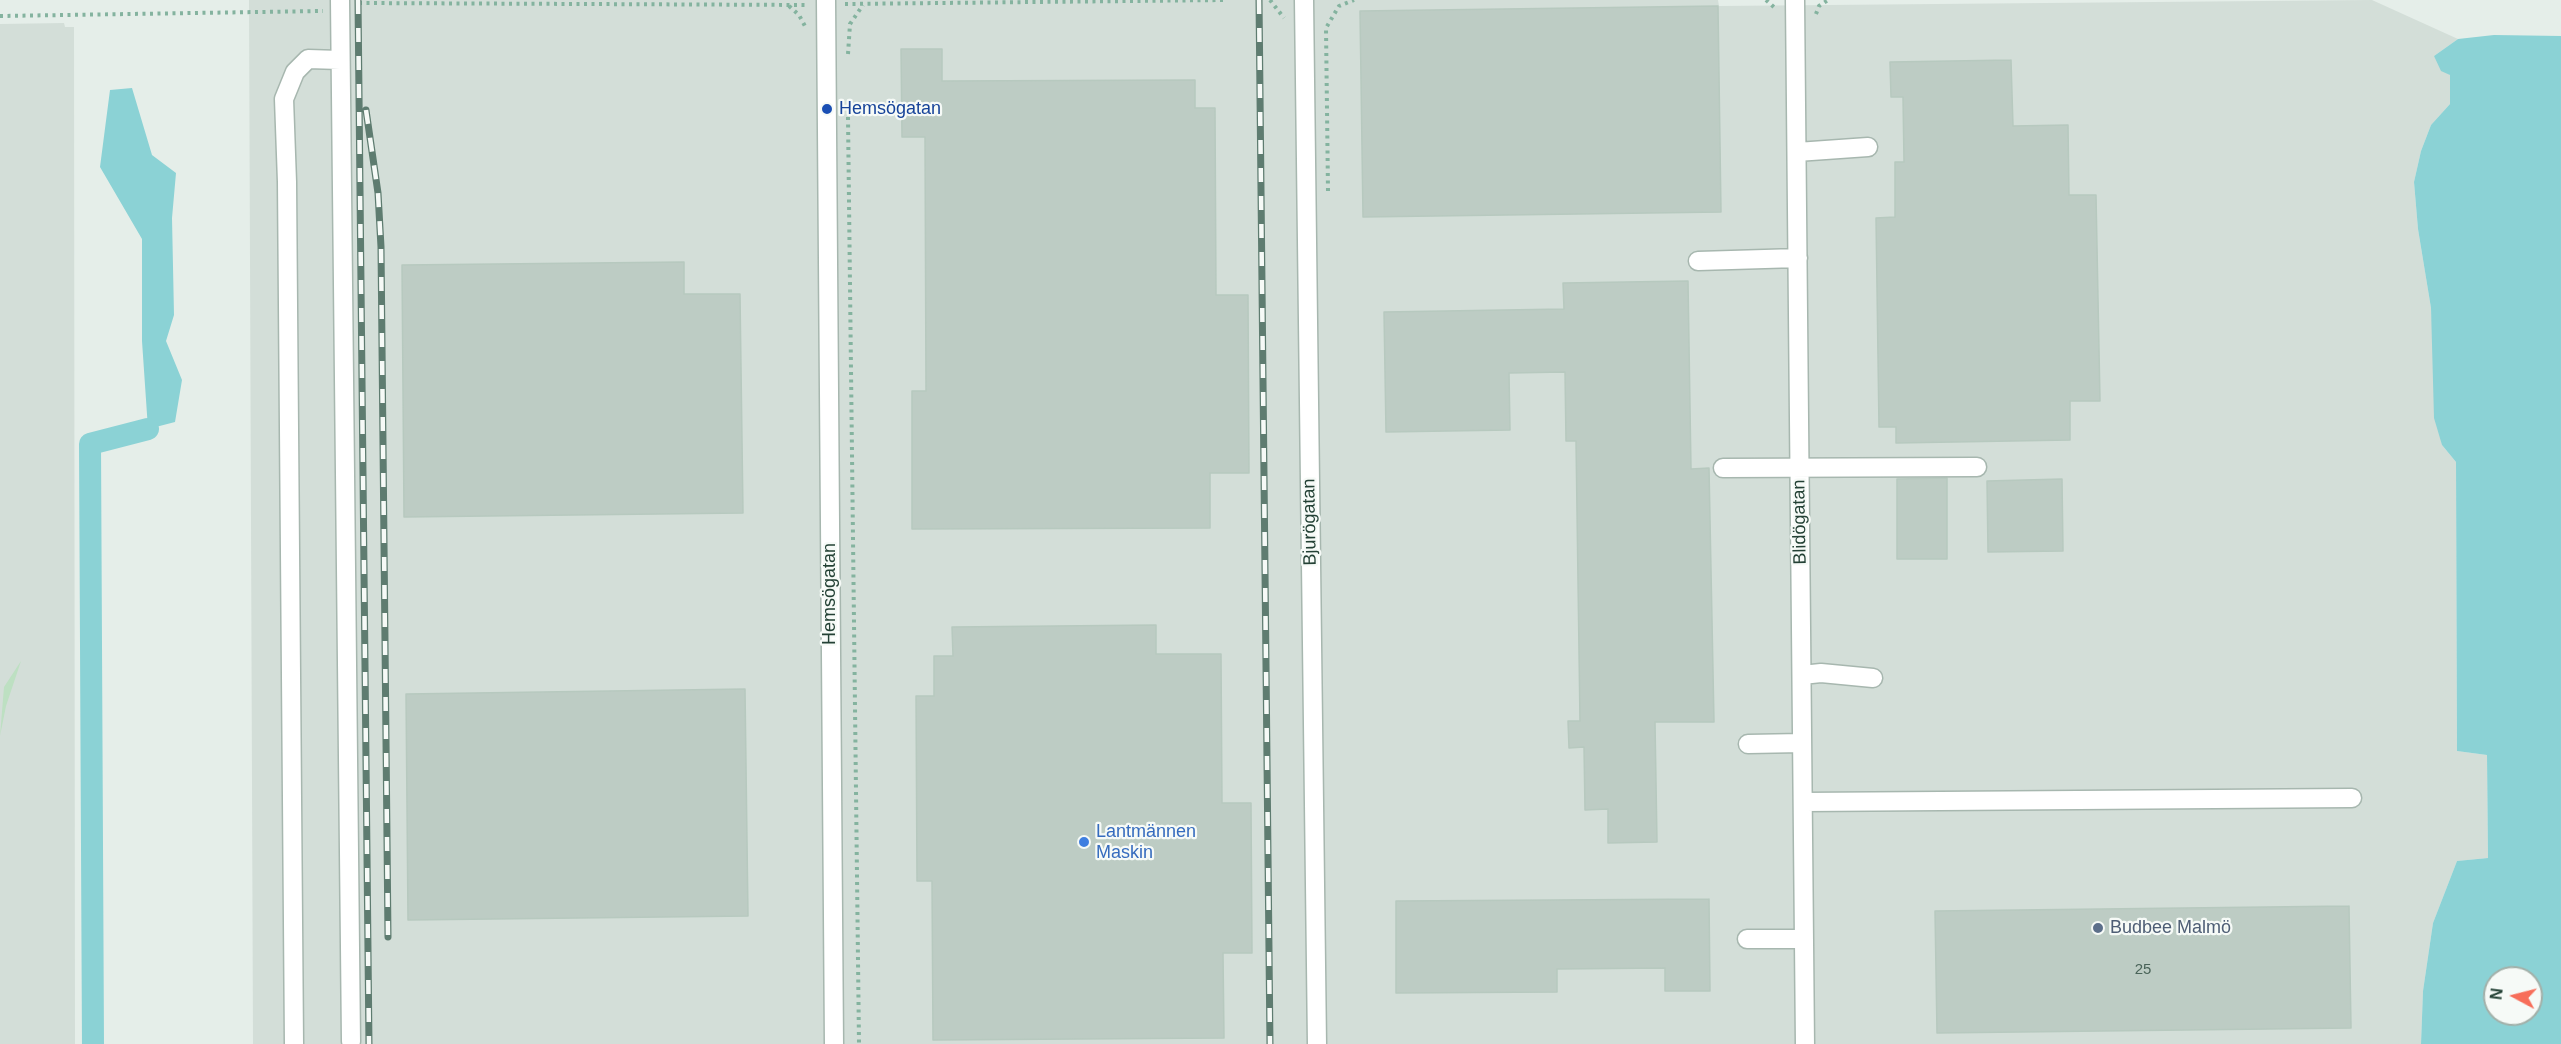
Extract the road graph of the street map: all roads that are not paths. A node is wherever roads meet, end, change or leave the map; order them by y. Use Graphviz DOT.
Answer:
graph roads {
  1 [pos="1304,0"];
  2 [pos="1795,0"];
  3 [pos="826,2"];
  4 [pos="340,6"];
  5 [pos="340,60"];
  6 [pos="1868,147"];
  7 [pos="1797,152"];
  8 [pos="1798,258"];
  9 [pos="1698,261"];
  10 [pos="1800,467"];
  11 [pos="1977,467"];
  12 [pos="1724,468"];
  13 [pos="1802,675"];
  14 [pos="1873,678"];
  15 [pos="1802,743"];
  16 [pos="1749,744"];
  17 [pos="2352,798"];
  18 [pos="1804,802"];
  19 [pos="1747,939"];
  20 [pos="1804,939"];
  21 [pos="351,1041"];
  22 [pos="294,1044"];
  23 [pos="834,1044"];
  24 [pos="1317,1044"];
  25 [pos="1805,1044"];
  1 -- 24 [label="street, Bjurögatan"];
  2 -- 7 [label="street, Blidögatan"];
  3 -- 23 [label="street, Hemsögatan"];
  4 -- 5 [label="street"];
  5 -- 21 [label="street"];
  5 -- 22 [label="street"];
  6 -- 7 [label="street"];
  7 -- 8 [label="street, Blidögatan"];
  8 -- 9 [label="street"];
  8 -- 10 [label="street, Blidögatan"];
  10 -- 11 [label="street"];
  10 -- 12 [label="street"];
  10 -- 13 [label="street, Blidögatan"];
  13 -- 14 [label="street"];
  13 -- 15 [label="street, Blidögatan"];
  15 -- 16 [label="street"];
  15 -- 18 [label="street, Blidögatan"];
  17 -- 18 [label="street"];
  18 -- 20 [label="street, Blidögatan"];
  19 -- 20 [label="street"];
  20 -- 25 [label="street, Blidögatan"];
}
